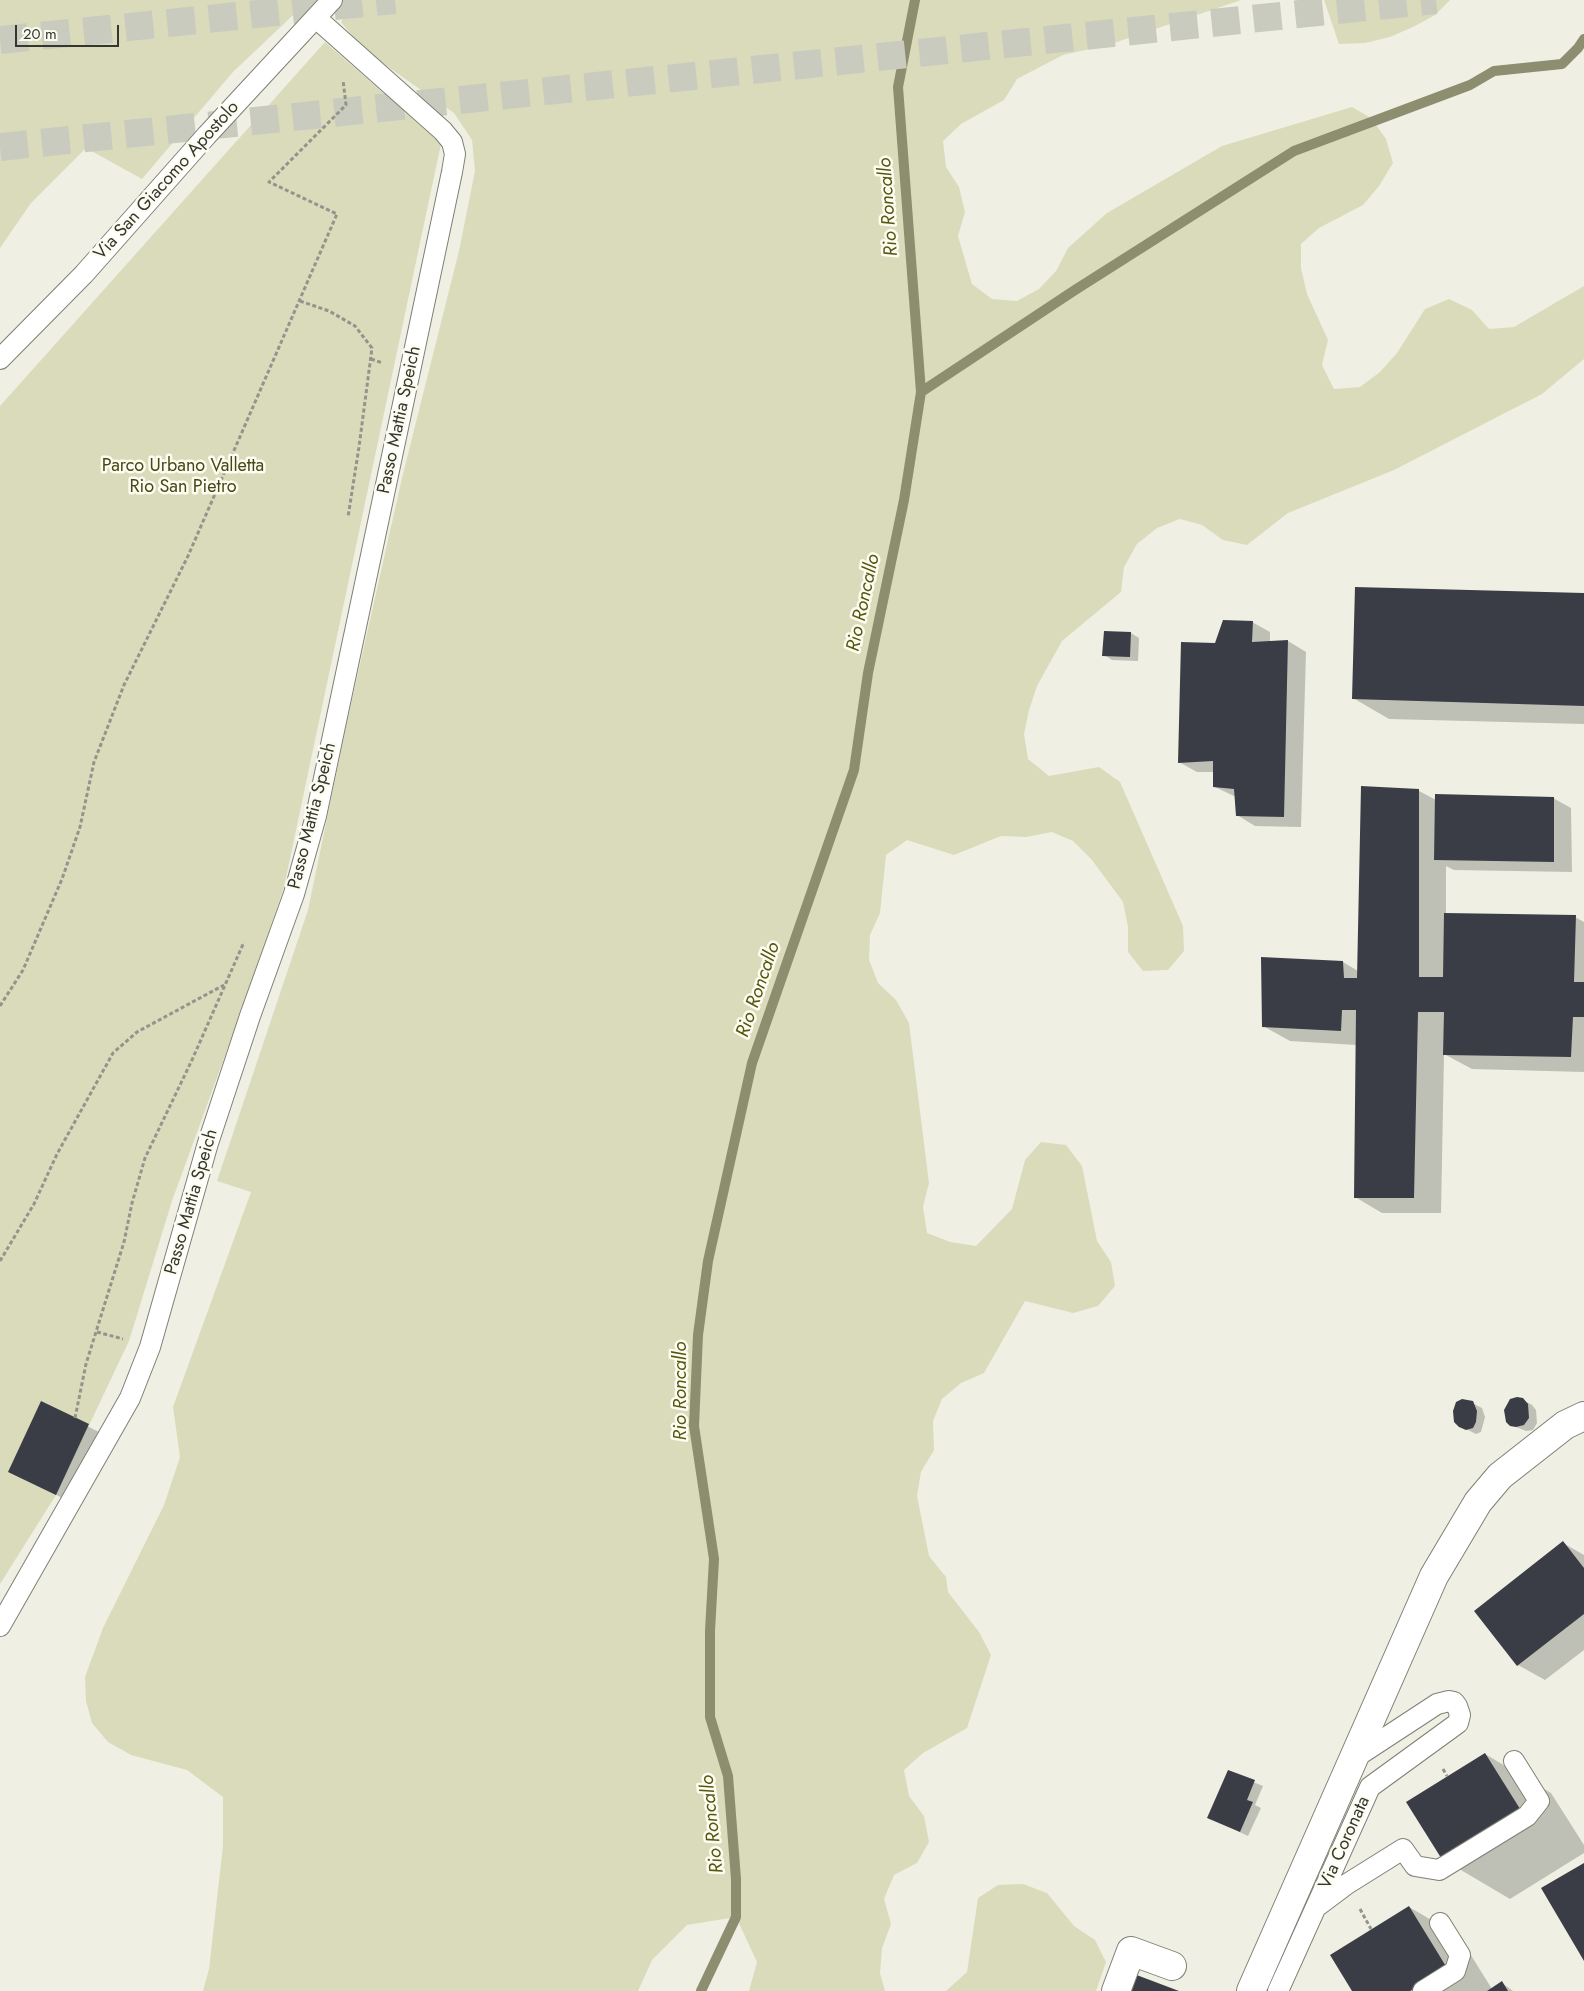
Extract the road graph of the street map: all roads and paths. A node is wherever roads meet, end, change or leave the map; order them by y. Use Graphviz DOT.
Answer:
graph roads {
  1 [pos="332,0"];
  2 [pos="316,18"];
  3 [pos="348,45"];
  4 [pos="300,301"];
  5 [pos="0,359"];
  6 [pos="348,518"];
  7 [pos="248,934"];
  8 [pos="225,984"];
  9 [pos="0,1006"];
  10 [pos="0,1262"];
  11 [pos="1584,1416"];
  12 [pos="75,1418"];
  13 [pos="0,1626"];
  14 [pos="1353,1759"];
  15 [pos="1514,1761"];
  16 [pos="1316,1907"];
  17 [pos="1440,1923"];
  18 [pos="1172,1966"];
  19 [pos="1116,1991"];
  20 [pos="1251,1991"];
  21 [pos="1278,1991"];
  22 [pos="1423,1991"];
  1 -- 2 [label="lane, Via San Giacomo Apostolo"];
  2 -- 3 [label="lane, Passo Mattia Speich"];
  2 -- 5 [label="lane, Via San Giacomo Apostolo"];
  3 -- 4 [label="path"];
  3 -- 13 [label="lane, Passo Mattia Speich"];
  4 -- 6 [label="path"];
  4 -- 9 [label="path"];
  7 -- 8 [label="path"];
  8 -- 10 [label="path"];
  8 -- 12 [label="path"];
  11 -- 14 [label="street, Via Coronata"];
  14 -- 16 [label="lane, Via Coronata"];
  14 -- 20 [label="street, Via Coronata"];
  15 -- 16 [label="lane"];
  16 -- 21 [label="lane, Via Coronata"];
  17 -- 22 [label="lane"];
  18 -- 19 [label="street"];
}
